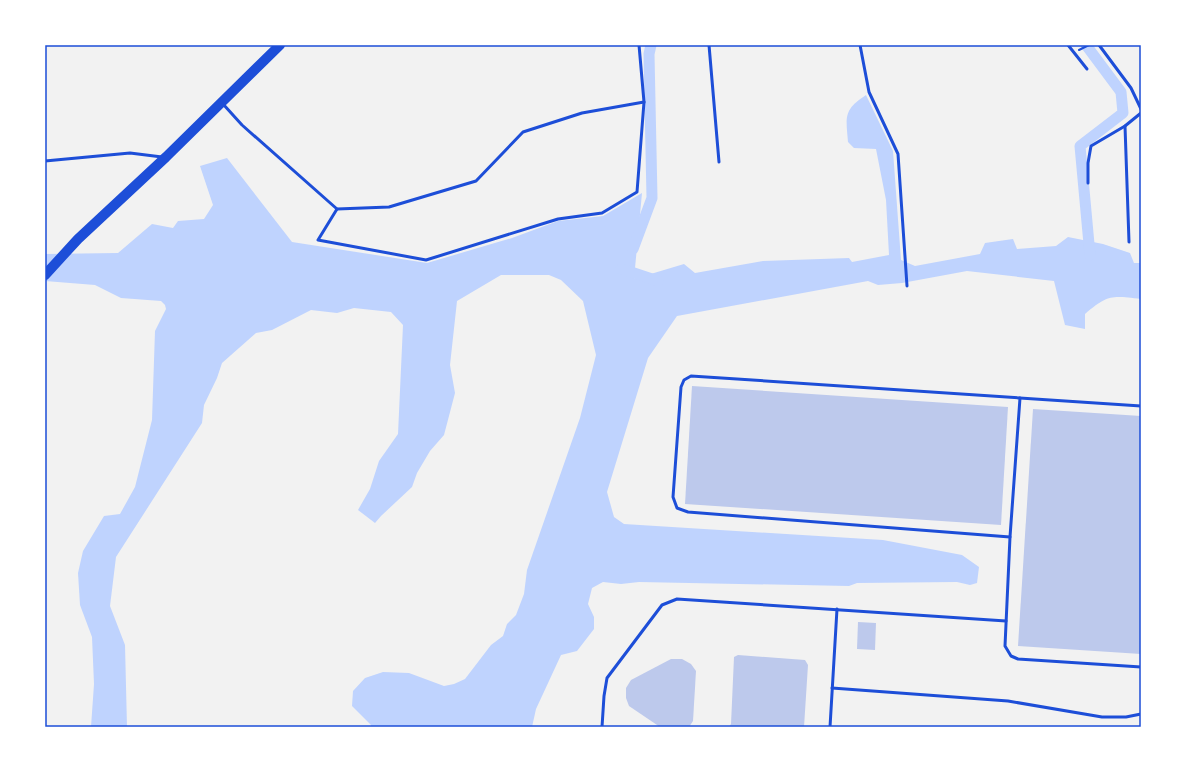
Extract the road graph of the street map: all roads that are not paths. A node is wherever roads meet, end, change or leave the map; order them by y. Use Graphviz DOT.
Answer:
graph roads {
  1 [pos="280,45"];
  2 [pos="639,45"];
  3 [pos="708,45"];
  4 [pos="860,45"];
  5 [pos="1068,45"];
  6 [pos="1099,45"];
  7 [pos="1087,69"];
  8 [pos="222,102"];
  9 [pos="644,102"];
  10 [pos="1141,109"];
  11 [pos="1141,113"];
  12 [pos="1125,126"];
  13 [pos="166,157"];
  14 [pos="45,161"];
  15 [pos="719,162"];
  16 [pos="1088,184"];
  17 [pos="337,209"];
  18 [pos="1129,242"];
  19 [pos="45,275"];
  20 [pos="907,286"];
  21 [pos="1020,398"];
  22 [pos="1141,406"];
  23 [pos="1010,537"];
  24 [pos="838,609"];
  25 [pos="1006,621"];
  26 [pos="1141,667"];
  27 [pos="832,688"];
  28 [pos="1141,714"];
  29 [pos="602,727"];
  30 [pos="830,727"];
  1 -- 8 [label="main road"];
  2 -- 9 [label="lane"];
  3 -- 15 [label="lane"];
  4 -- 20 [label="lane"];
  5 -- 7 [label="lane"];
  6 -- 10 [label="lane"];
  8 -- 13 [label="main road"];
  8 -- 17 [label="lane"];
  9 -- 17 [label="lane"];
  9 -- 17 [label="lane"];
  11 -- 12 [label="lane"];
  12 -- 16 [label="lane"];
  12 -- 18 [label="lane"];
  13 -- 14 [label="lane"];
  13 -- 19 [label="main road"];
  21 -- 22 [label="lane"];
  21 -- 23 [label="lane"];
  21 -- 23 [label="lane"];
  23 -- 25 [label="lane"];
  24 -- 25 [label="lane"];
  24 -- 27 [label="lane"];
  24 -- 29 [label="lane"];
  25 -- 26 [label="lane"];
  27 -- 28 [label="lane"];
  27 -- 30 [label="lane"];
}
